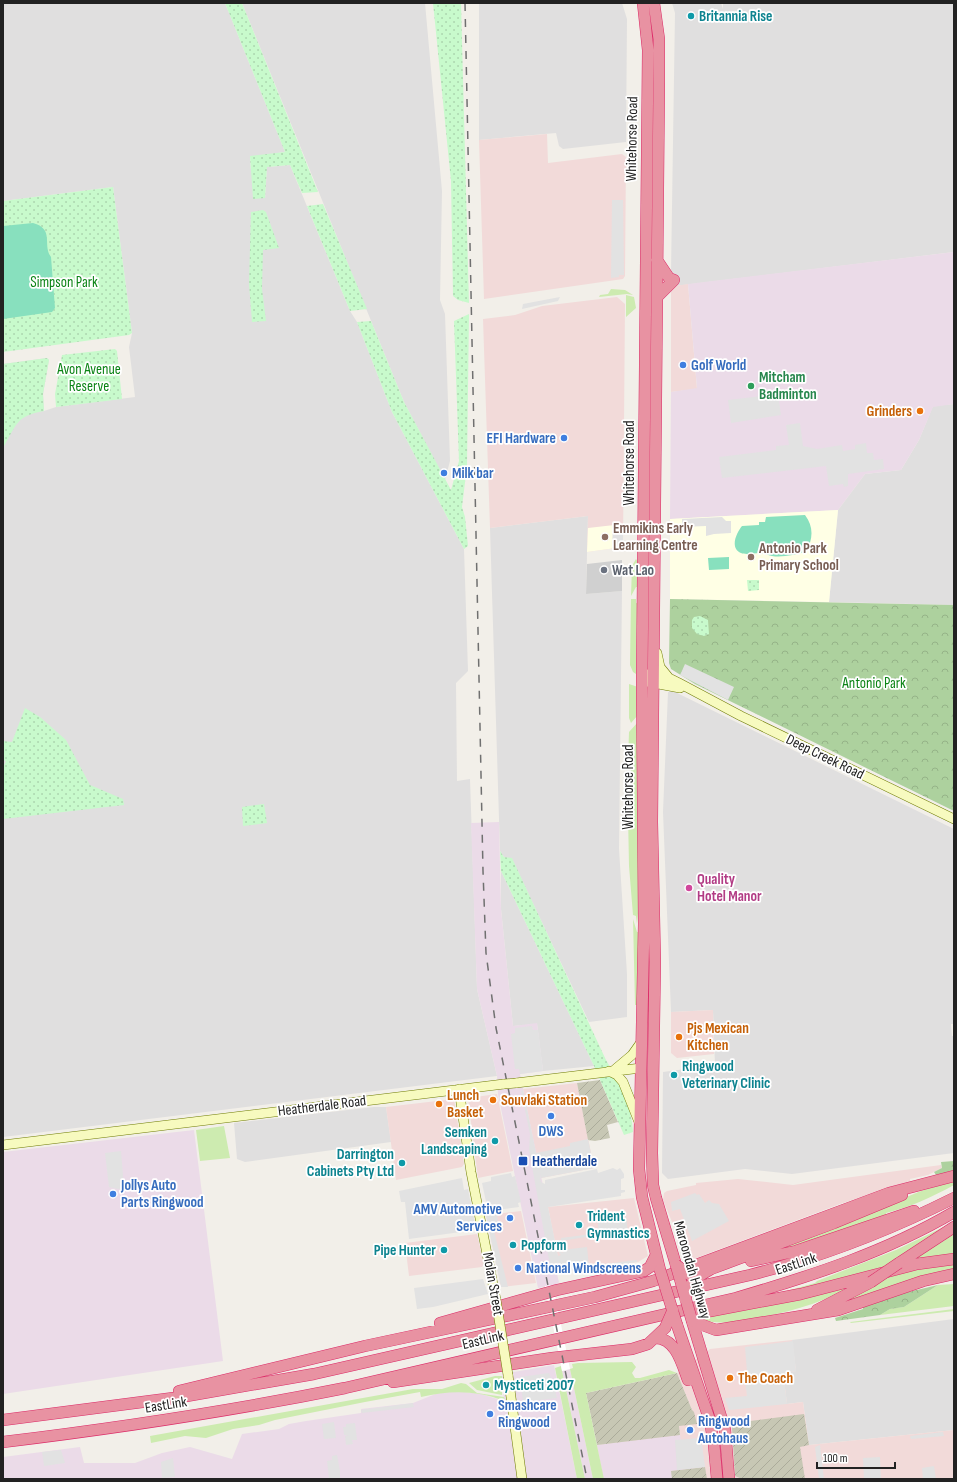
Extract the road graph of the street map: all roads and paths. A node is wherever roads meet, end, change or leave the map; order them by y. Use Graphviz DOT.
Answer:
graph roads {
  1 [pos="643,3"];
  2 [pos="654,3"];
  3 [pos="657,260"];
  4 [pos="657,297"];
  5 [pos="654,642"];
  6 [pos="648,678"];
  7 [pos="669,678"];
  8 [pos="696,693"];
  9 [pos="954,819"];
  10 [pos="638,1027"];
  11 [pos="654,1027"];
  12 [pos="642,1042"];
  13 [pos="653,1065"];
  14 [pos="641,1068"];
  15 [pos="611,1071"];
  16 [pos="459,1089"];
  17 [pos="640,1123"];
  18 [pos="3,1145"];
  19 [pos="954,1176"];
  20 [pos="937,1179"];
  21 [pos="954,1198"];
  22 [pos="954,1212"];
  23 [pos="954,1227"];
  24 [pos="656,1255"];
  25 [pos="954,1260"];
  26 [pos="727,1264"];
  27 [pos="676,1265"];
  28 [pos="954,1274"];
  29 [pos="699,1276"];
  30 [pos="680,1278"];
  31 [pos="685,1297"];
  32 [pos="805,1315"];
  33 [pos="679,1317"];
  34 [pos="716,1330"];
  35 [pos="661,1339"];
  36 [pos="365,1346"];
  37 [pos="703,1346"];
  38 [pos="490,1353"];
  39 [pos="344,1388"];
  40 [pos="123,1405"];
  41 [pos="3,1420"];
  42 [pos="3,1442"];
  43 [pos="522,1479"];
  44 [pos="711,1479"];
  45 [pos="717,1479"];
  46 [pos="729,1479"];
  1 -- 6 [label="highway, Whitehorse Road"];
  2 -- 3 [label="highway, Whitehorse Road"];
  3 -- 4 [label="highway, Whitehorse Road"];
  3 -- 4 [label="highway"];
  4 -- 5 [label="highway, Whitehorse Road"];
  5 -- 6 [label="highway, Whitehorse Road"];
  5 -- 7 [label="main road"];
  6 -- 7 [label="main road, Deep Creek Road"];
  6 -- 8 [label="main road, Deep Creek Road"];
  6 -- 10 [label="highway, Whitehorse Road"];
  6 -- 11 [label="highway, Whitehorse Road"];
  7 -- 8 [label="main road, Deep Creek Road"];
  8 -- 9 [label="main road, Deep Creek Road"];
  10 -- 11 [label="highway"];
  10 -- 12 [label="highway, Whitehorse Road"];
  11 -- 13 [label="highway, Whitehorse Road"];
  12 -- 14 [label="highway, Whitehorse Road"];
  12 -- 15 [label="main road"];
  13 -- 14 [label="highway"];
  13 -- 27 [label="highway, Maroondah Highway"];
  14 -- 15 [label="main road, Heatherdale Road"];
  14 -- 17 [label="highway, Maroondah Highway"];
  15 -- 16 [label="main road, Heatherdale Road, bridge"];
  15 -- 17 [label="main road"];
  16 -- 18 [label="main road, Heatherdale Road"];
  16 -- 43 [label="main road, Molan Street, bridge"];
  17 -- 24 [label="highway, Maroondah Highway"];
  19 -- 20 [label="highway"];
  20 -- 26 [label="highway"];
  20 -- 36 [label="highway"];
  21 -- 26 [label="highway"];
  21 -- 40 [label="highway, EastLink"];
  22 -- 38 [label="highway, EastLink"];
  23 -- 32 [label="highway, bridge"];
  24 -- 33 [label="highway, Maroondah Highway, bridge"];
  24 -- 36 [label="highway"];
  25 -- 38 [label="highway"];
  26 -- 29 [label="highway"];
  27 -- 29 [label="highway, bridge"];
  27 -- 30 [label="highway, Maroondah Highway, bridge"];
  28 -- 32 [label="highway"];
  29 -- 31 [label="highway, bridge"];
  30 -- 31 [label="highway, Maroondah Highway, bridge"];
  30 -- 33 [label="highway"];
  31 -- 33 [label="highway, Maroondah Highway, bridge"];
  32 -- 34 [label="highway"];
  33 -- 34 [label="highway"];
  33 -- 35 [label="highway, bridge"];
  33 -- 37 [label="highway, Maroondah Highway"];
  33 -- 45 [label="highway, Maroondah Highway"];
  34 -- 37 [label="highway"];
  35 -- 39 [label="highway"];
  35 -- 44 [label="highway"];
  36 -- 40 [label="highway"];
  37 -- 46 [label="highway, Maroondah Highway"];
  38 -- 39 [label="highway, EastLink"];
  39 -- 42 [label="highway, EastLink"];
  40 -- 41 [label="highway, EastLink"];
}
